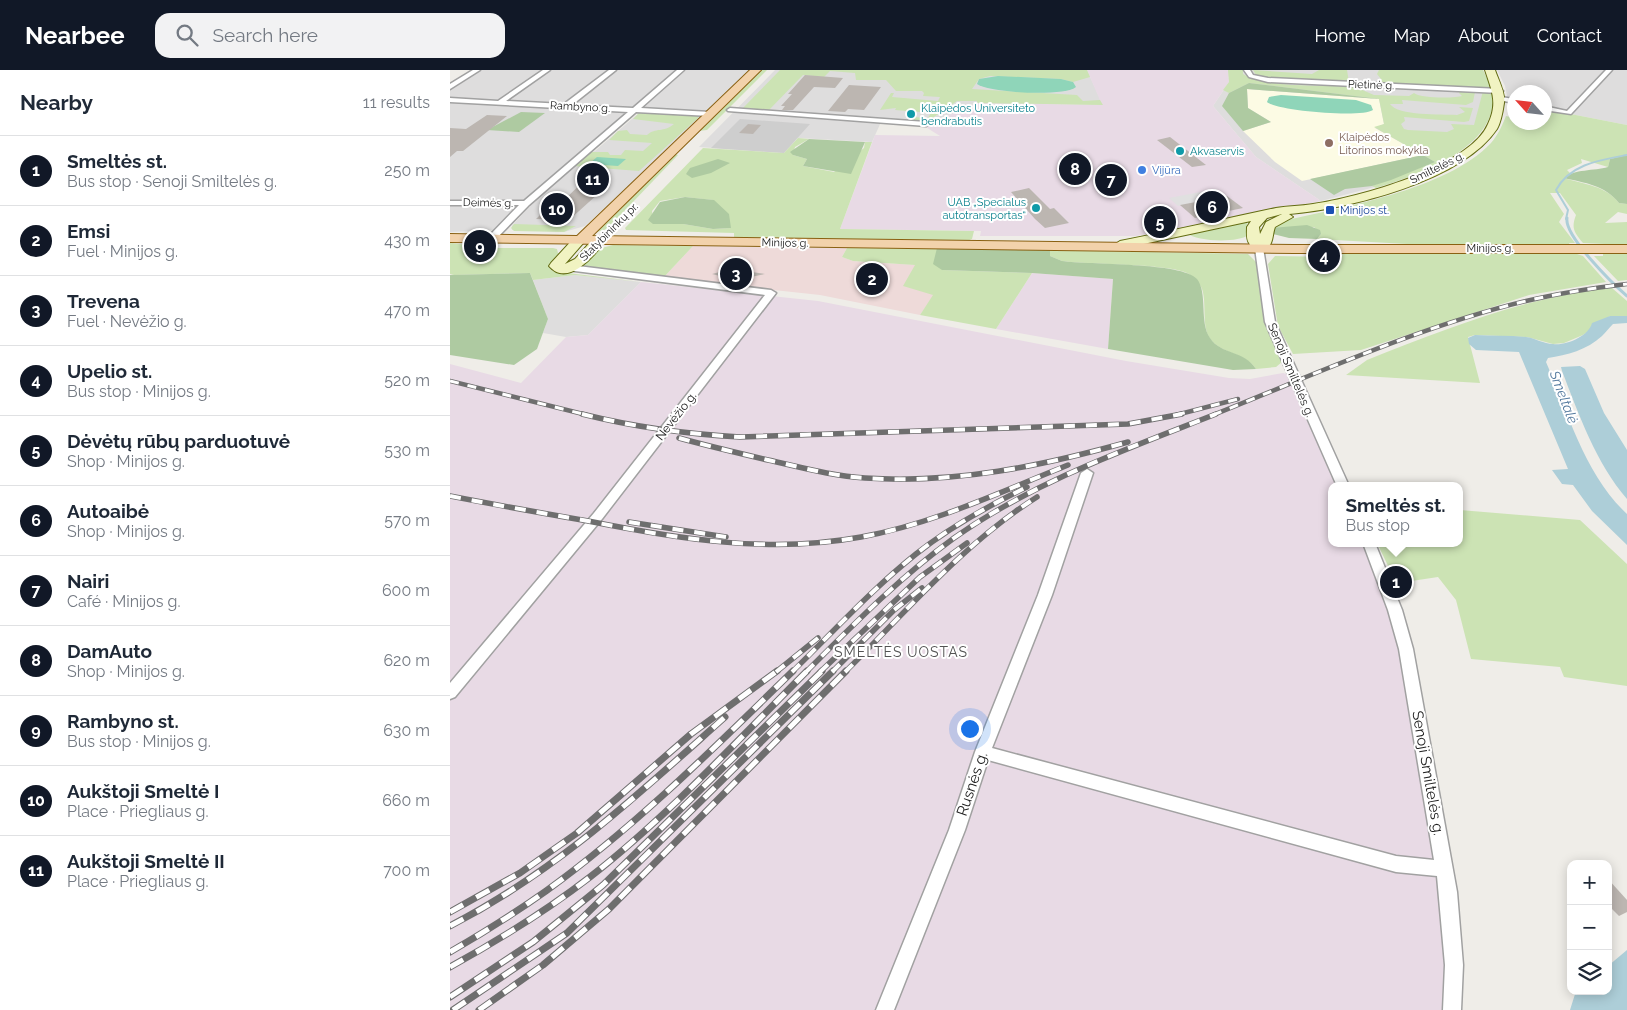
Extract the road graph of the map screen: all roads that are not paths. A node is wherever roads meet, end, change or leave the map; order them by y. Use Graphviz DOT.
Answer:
graph roads {
  1 [pos="477,70"];
  2 [pos="547,70"];
  3 [pos="613,70"];
  4 [pos="681,70"];
  5 [pos="1247,70"];
  6 [pos="1490,70"];
  7 [pos="1609,70"];
  8 [pos="760,73"];
  9 [pos="450,87"];
  10 [pos="1500,95"];
  11 [pos="1507,98"];
  12 [pos="450,100"];
  13 [pos="499,103"];
  14 [pos="566,106"];
  15 [pos="635,110"];
  16 [pos="730,110"];
  17 [pos="1552,110"];
  18 [pos="710,114"];
  19 [pos="926,124"];
  20 [pos="693,131"];
  21 [pos="658,183"];
  22 [pos="450,202"];
  23 [pos="526,203"];
  24 [pos="1312,208"];
  25 [pos="1263,215"];
  26 [pos="1183,232"];
  27 [pos="450,238"];
  28 [pos="491,239"];
  29 [pos="579,241"];
  30 [pos="599,241"];
  31 [pos="1195,243"];
  32 [pos="1259,244"];
  33 [pos="1120,245"];
  34 [pos="1627,249"];
  35 [pos="570,268"];
  36 [pos="1087,472"];
  37 [pos="1341,482"];
  38 [pos="1370,547"];
  39 [pos="450,693"];
  40 [pos="983,752"];
  41 [pos="1444,869"];
  42 [pos="884,1010"];
  43 [pos="1452,1010"];
  1 -- 9 [label="street"];
  2 -- 13 [label="street"];
  3 -- 14 [label="street"];
  4 -- 15 [label="street"];
  5 -- 10 [label="street, Pietinė g."];
  6 -- 10 [label="street"];
  7 -- 17 [label="street"];
  8 -- 16 [label="main road, Statybininkų pr."];
  8 -- 18 [label="main road, Statybininkų pr."];
  10 -- 11 [label="street, Pietinė g."];
  10 -- 24 [label="street, Smiltelės g."];
  12 -- 13 [label="street, Rambyno g."];
  13 -- 14 [label="street, Rambyno g."];
  14 -- 15 [label="street, Rambyno g."];
  15 -- 18 [label="street, Rambyno g."];
  15 -- 23 [label="street"];
  16 -- 19 [label="street"];
  16 -- 20 [label="main road, Statybininkų pr."];
  18 -- 20 [label="main road, Statybininkų pr."];
  20 -- 29 [label="main road, Statybininkų pr."];
  21 -- 30 [label="main road, Statybininkų pr."];
  22 -- 23 [label="street, Deimės g."];
  23 -- 28 [label="street"];
  24 -- 25 [label="street"];
  24 -- 32 [label="street"];
  25 -- 26 [label="street"];
  25 -- 32 [label="street"];
  26 -- 31 [label="main road"];
  26 -- 33 [label="street"];
  27 -- 28 [label="main road, Minijos g."];
  28 -- 29 [label="main road, Minijos g."];
  29 -- 30 [label="main road, Minijos g."];
  29 -- 35 [label="street, Statybininkų pr."];
  30 -- 33 [label="main road, Minijos g."];
  30 -- 35 [label="street, Statybininkų pr."];
  31 -- 32 [label="main road, Minijos g."];
  31 -- 33 [label="main road, Minijos g."];
  32 -- 33 [label="main road, Minijos g."];
  32 -- 34 [label="main road, Minijos g."];
  32 -- 37 [label="street, Senoji Smiltelės g."];
  35 -- 39 [label="street, Nevėžio g."];
  36 -- 40 [label="street, Rusnės g."];
  38 -- 41 [label="street, Senoji Smiltelės g."];
  40 -- 41 [label="street"];
  40 -- 42 [label="street, Rusnės g."];
  41 -- 43 [label="street, Senoji Smiltelės g."];
}
